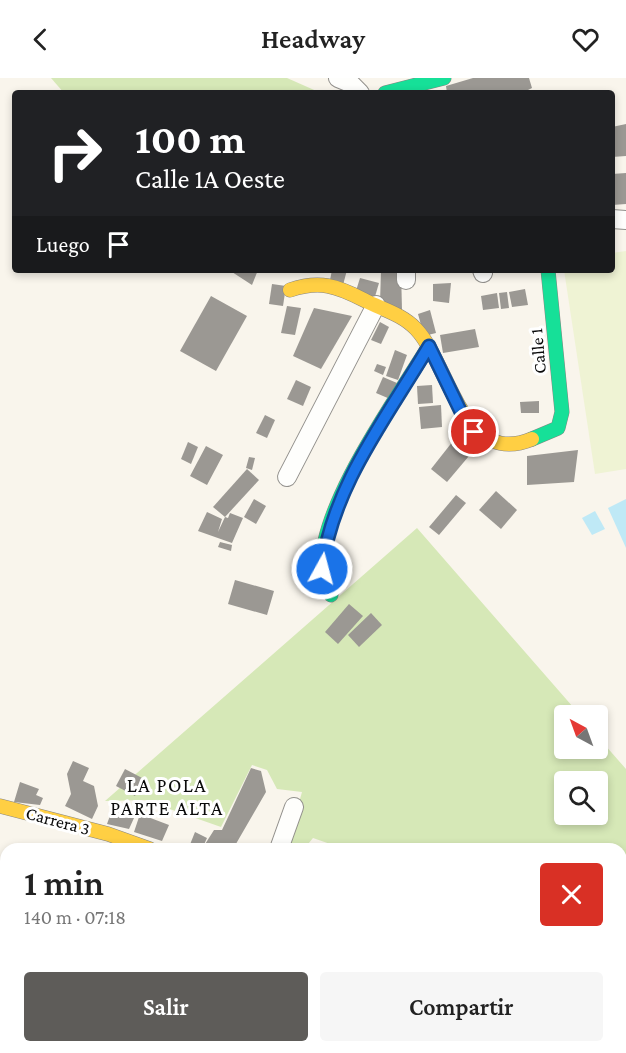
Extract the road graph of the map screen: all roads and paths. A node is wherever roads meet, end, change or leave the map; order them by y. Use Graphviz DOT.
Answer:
graph roads {
  1 [pos="338,78"];
  2 [pos="444,78"];
  3 [pos="357,90"];
  4 [pos="397,90"];
  5 [pos="548,273"];
  6 [pos="290,290"];
  7 [pos="376,305"];
  8 [pos="429,346"];
  9 [pos="287,477"];
  10 [pos="331,595"];
  11 [pos="0,806"];
  12 [pos="294,807"];
  13 [pos="133,843"];
  14 [pos="281,843"];
  1 -- 3 [label="street"];
  2 -- 4 [label="street"];
  5 -- 8 [label="street, Calle 1"];
  6 -- 7 [label="street"];
  7 -- 8 [label="street"];
  7 -- 9 [label="street"];
  8 -- 10 [label="street"];
  11 -- 13 [label="street, Carrera 3"];
  12 -- 14 [label="street"];
}
